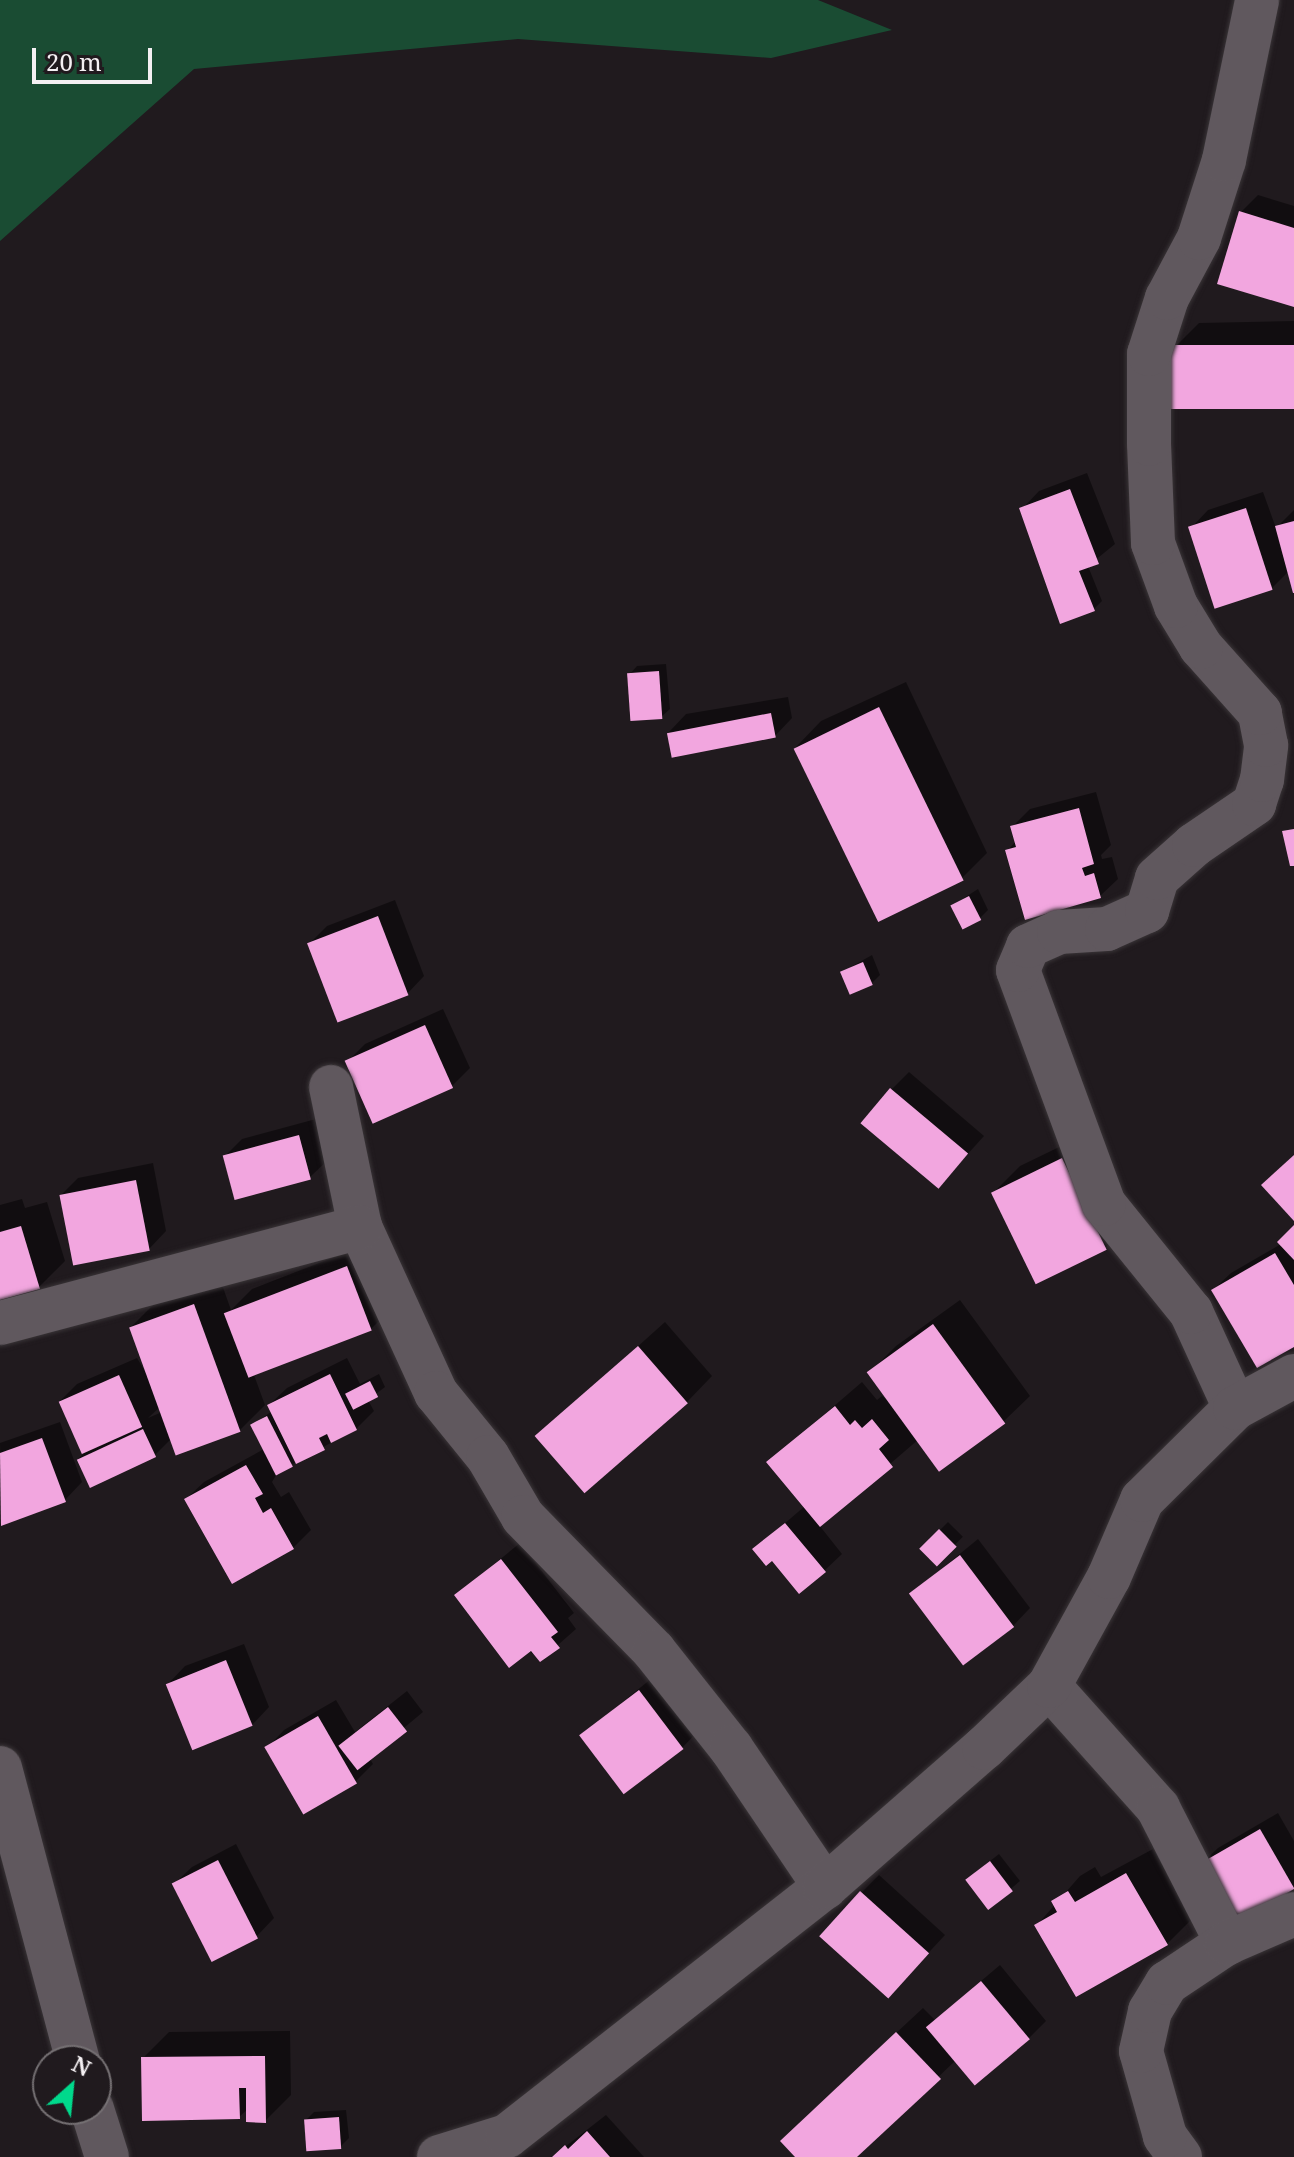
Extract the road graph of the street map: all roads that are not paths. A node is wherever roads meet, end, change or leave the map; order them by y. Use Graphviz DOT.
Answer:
graph roads {
  1 [pos="1257,0"];
  2 [pos="331,1087"];
  3 [pos="360,1227"];
  4 [pos="0,1323"];
  5 [pos="1294,1376"];
  6 [pos="1235,1408"];
  7 [pos="1049,1686"];
  8 [pos="0,1768"];
  9 [pos="825,1887"];
  10 [pos="1294,1914"];
  11 [pos="1227,1943"];
  12 [pos="74,2045"];
  13 [pos="97,2125"];
  14 [pos="511,2147"];
  15 [pos="107,2157"];
  16 [pos="439,2157"];
  17 [pos="1180,2157"];
  1 -- 6 [label="street"];
  2 -- 3 [label="street"];
  3 -- 4 [label="street"];
  3 -- 9 [label="street"];
  5 -- 6 [label="street"];
  6 -- 7 [label="street"];
  7 -- 9 [label="street"];
  7 -- 11 [label="street"];
  8 -- 12 [label="street"];
  9 -- 14 [label="street"];
  10 -- 11 [label="street"];
  11 -- 17 [label="street"];
  13 -- 15 [label="street"];
  14 -- 16 [label="street"];
}
